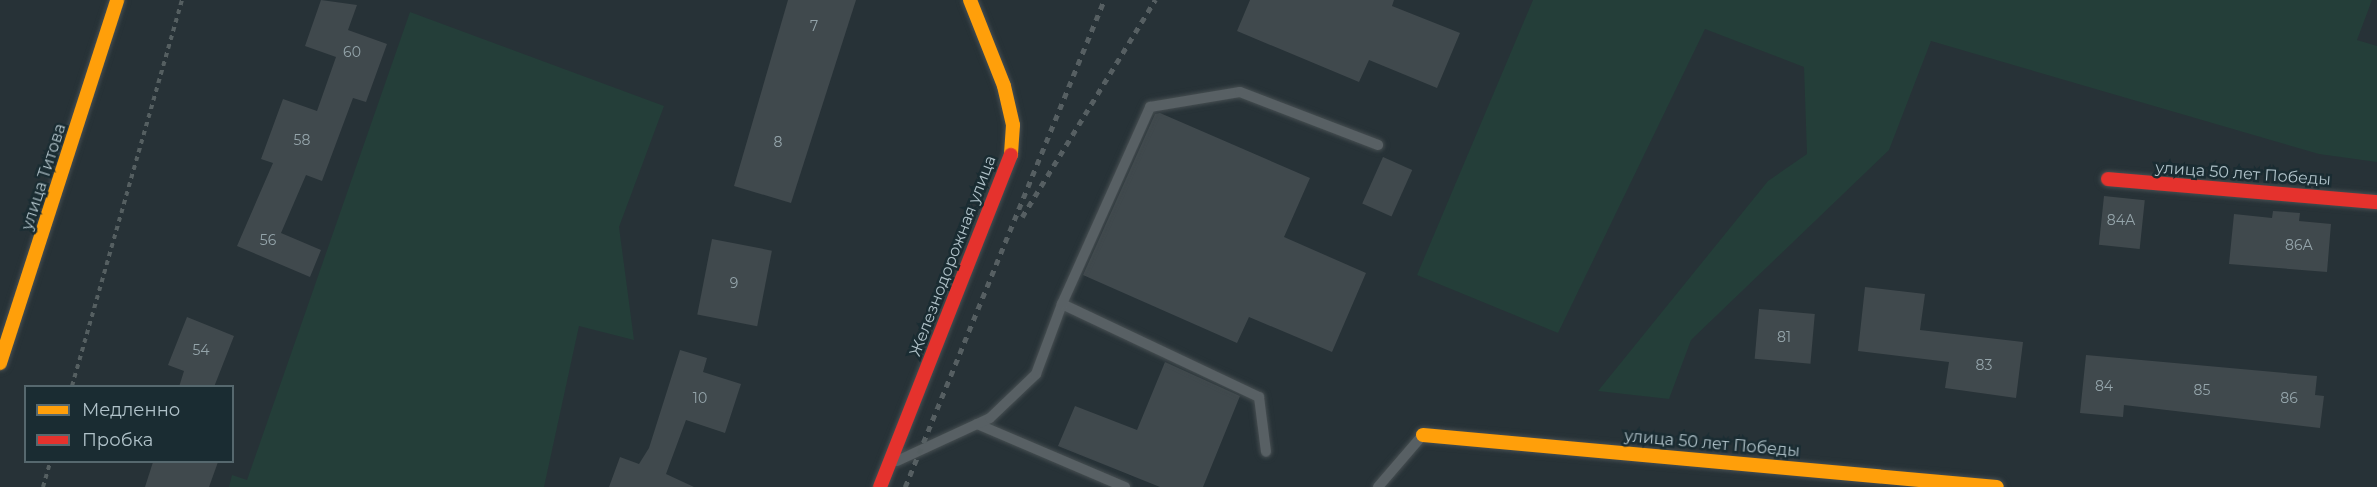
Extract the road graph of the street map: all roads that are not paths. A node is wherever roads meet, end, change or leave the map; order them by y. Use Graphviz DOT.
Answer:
graph roads {
  1 [pos="117,0"];
  2 [pos="970,0"];
  3 [pos="1378,146"];
  4 [pos="2108,179"];
  5 [pos="2377,202"];
  6 [pos="1062,304"];
  7 [pos="0,363"];
  8 [pos="977,424"];
  9 [pos="1423,435"];
  10 [pos="1266,452"];
  11 [pos="890,464"];
  12 [pos="880,487"];
  13 [pos="1125,487"];
  14 [pos="1378,487"];
  15 [pos="1997,487"];
  1 -- 7 [label="street, улица Титова"];
  2 -- 11 [label="street, Железнодорожная улица"];
  3 -- 6 [label="lane"];
  4 -- 5 [label="street, улица 50 лет Победы"];
  6 -- 8 [label="lane"];
  6 -- 10 [label="lane"];
  8 -- 11 [label="lane"];
  8 -- 13 [label="lane"];
  9 -- 14 [label="lane"];
  9 -- 15 [label="street, улица 50 лет Победы"];
  11 -- 12 [label="street, Железнодорожная улица"];
}
